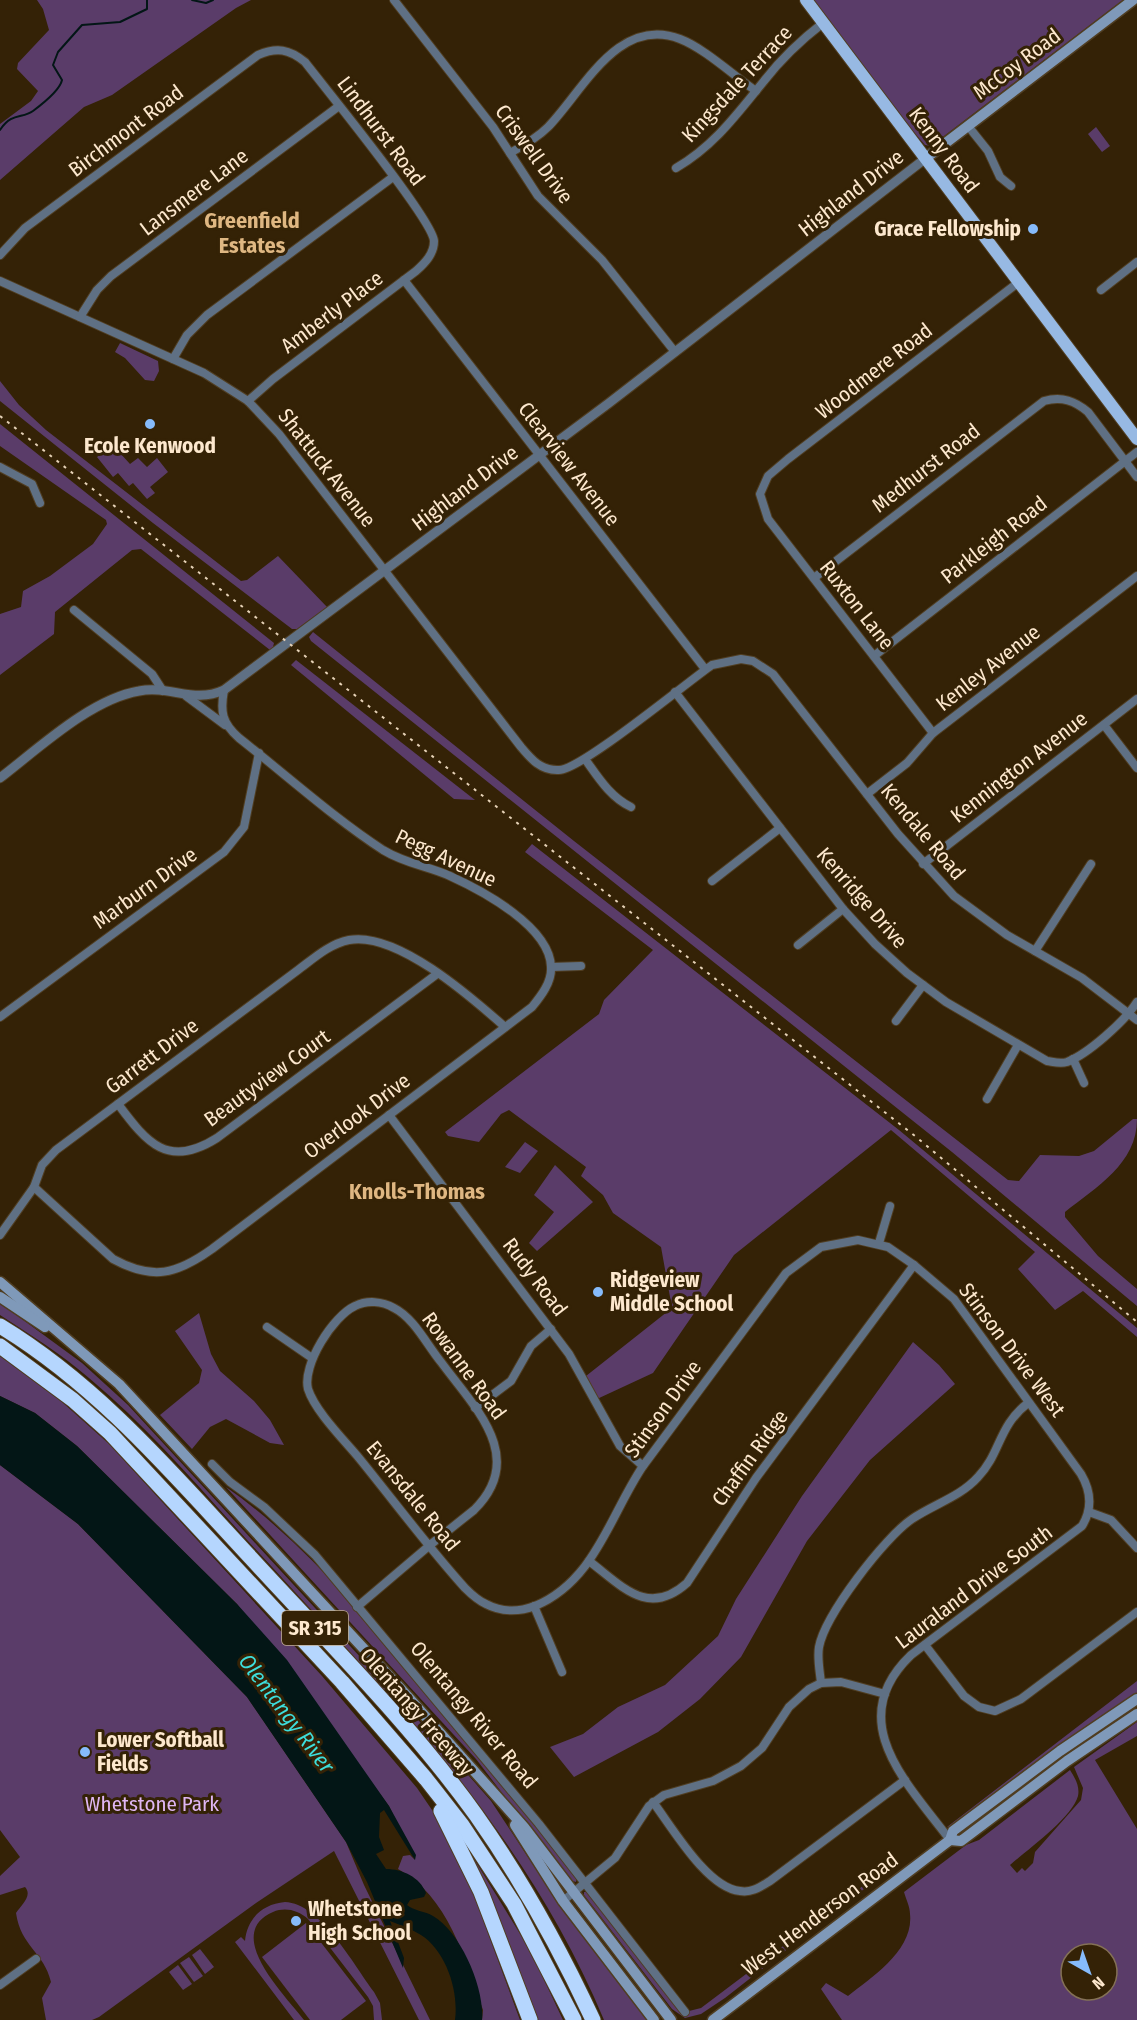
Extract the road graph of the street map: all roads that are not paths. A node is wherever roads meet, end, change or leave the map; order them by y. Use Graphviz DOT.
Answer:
graph roads {
  1 [pos="393,0"];
  2 [pos="806,0"];
  3 [pos="1132,0"];
  4 [pos="823,23"];
  5 [pos="282,49"];
  6 [pos="756,91"];
  7 [pos="339,106"];
  8 [pos="968,126"];
  9 [pos="510,153"];
  10 [pos="926,158"];
  11 [pos="676,168"];
  12 [pos="393,177"];
  13 [pos="1011,186"];
  14 [pos="433,248"];
  15 [pos="0,255"];
  16 [pos="1137,262"];
  17 [pos="404,280"];
  18 [pos="0,281"];
  19 [pos="1019,282"];
  20 [pos="1101,290"];
  21 [pos="80,317"];
  22 [pos="675,352"];
  23 [pos="173,359"];
  24 [pos="248,401"];
  25 [pos="1137,440"];
  26 [pos="1137,452"];
  27 [pos="539,455"];
  28 [pos="1125,461"];
  29 [pos="0,467"];
  30 [pos="1137,477"];
  31 [pos="760,494"];
  32 [pos="40,503"];
  33 [pos="385,570"];
  34 [pos="1137,576"];
  35 [pos="814,578"];
  36 [pos="74,610"];
  37 [pos="874,656"];
  38 [pos="705,669"];
  39 [pos="225,690"];
  40 [pos="163,691"];
  41 [pos="675,692"];
  42 [pos="186,696"];
  43 [pos="1137,699"];
  44 [pos="1104,724"];
  45 [pos="226,726"];
  46 [pos="933,733"];
  47 [pos="258,753"];
  48 [pos="585,759"];
  49 [pos="1137,768"];
  50 [pos="550,770"];
  51 [pos="0,778"];
  52 [pos="867,794"];
  53 [pos="631,807"];
  54 [pos="780,828"];
  55 [pos="923,864"];
  56 [pos="1091,864"];
  57 [pos="712,882"];
  58 [pos="843,909"];
  59 [pos="798,945"];
  60 [pos="1035,951"];
  61 [pos="580,966"];
  62 [pos="551,967"];
  63 [pos="437,974"];
  64 [pos="923,985"];
  65 [pos="1137,1002"];
  66 [pos="1129,1014"];
  67 [pos="0,1017"];
  68 [pos="1137,1020"];
  69 [pos="897,1021"];
  70 [pos="505,1027"];
  71 [pos="1018,1045"];
  72 [pos="1072,1059"];
  73 [pos="1084,1083"];
  74 [pos="987,1099"];
  75 [pos="118,1104"];
  76 [pos="389,1114"];
  77 [pos="34,1187"];
  78 [pos="890,1206"];
  79 [pos="0,1235"];
  80 [pos="879,1243"];
  81 [pos="832,1244"];
  82 [pos="914,1265"];
  83 [pos="0,1282"];
  84 [pos="0,1297"];
  85 [pos="0,1326"];
  86 [pos="267,1327"];
  87 [pos="551,1329"];
  88 [pos="0,1346"];
  89 [pos="76,1346"];
  90 [pos="312,1358"];
  91 [pos="1028,1403"];
  92 [pos="475,1408"];
  93 [pos="212,1464"];
  94 [pos="643,1466"];
  95 [pos="1089,1512"];
  96 [pos="430,1545"];
  97 [pos="1137,1548"];
  98 [pos="589,1561"];
  99 [pos="534,1606"];
  100 [pos="357,1607"];
  101 [pos="1137,1612"];
  102 [pos="925,1645"];
  103 [pos="562,1672"];
  104 [pos="821,1683"];
  105 [pos="885,1694"];
  106 [pos="1137,1699"];
  107 [pos="1137,1714"];
  108 [pos="384,1729"];
  109 [pos="905,1780"];
  110 [pos="653,1802"];
  111 [pos="508,1811"];
  112 [pos="950,1840"];
  113 [pos="586,1883"];
  114 [pos="574,1892"];
  115 [pos="563,1901"];
  116 [pos="36,1959"];
  117 [pos="0,1985"];
  118 [pos="685,2012"];
  119 [pos="530,2020"];
  120 [pos="574,2020"];
  121 [pos="593,2020"];
  122 [pos="654,2020"];
  123 [pos="671,2020"];
  124 [pos="712,2020"];
  1 -- 9 [label="street, Criswell Drive"];
  2 -- 4 [label="main road, Kenny Road"];
  3 -- 8 [label="main road, McCoy Road"];
  4 -- 6 [label="street, Kingsdale Terrace"];
  4 -- 10 [label="main road, Kenny Road"];
  5 -- 7 [label="street, Lindhurst Road"];
  5 -- 15 [label="street, Birchmont Road"];
  6 -- 9 [label="street"];
  6 -- 11 [label="street, Kingsdale Terrace"];
  7 -- 12 [label="street, Lindhurst Road"];
  7 -- 21 [label="street, Lansmere Lane"];
  8 -- 10 [label="main road, McCoy Road"];
  8 -- 13 [label="street"];
  9 -- 22 [label="street, Criswell Drive"];
  10 -- 19 [label="main road, Kenny Road"];
  10 -- 22 [label="street, Highland Drive"];
  12 -- 14 [label="street, Lindhurst Road"];
  12 -- 23 [label="street"];
  14 -- 17 [label="street, Amberly Place"];
  16 -- 20 [label="street"];
  17 -- 24 [label="street, Amberly Place"];
  17 -- 27 [label="street, Clearview Avenue"];
  18 -- 21 [label="street, Shattuck Avenue"];
  19 -- 25 [label="main road, Kenny Road"];
  19 -- 31 [label="street, Woodmere Road"];
  21 -- 23 [label="street, Shattuck Avenue"];
  22 -- 27 [label="street, Highland Drive"];
  23 -- 24 [label="street, Shattuck Avenue"];
  24 -- 33 [label="street, Shattuck Avenue"];
  26 -- 28 [label="street, Parkleigh Road"];
  27 -- 33 [label="street, Highland Drive"];
  27 -- 38 [label="street, Clearview Avenue"];
  28 -- 30 [label="street"];
  28 -- 35 [label="street, Medhurst Road"];
  28 -- 37 [label="street, Parkleigh Road"];
  29 -- 32 [label="street"];
  31 -- 35 [label="street, Ruxton Lane"];
  33 -- 39 [label="street, Highland Drive"];
  33 -- 50 [label="street, Shattuck Avenue"];
  34 -- 46 [label="street, Kenley Avenue"];
  35 -- 37 [label="street, Ruxton Lane"];
  36 -- 40 [label="street"];
  37 -- 46 [label="street, Ruxton Lane"];
  38 -- 41 [label="street, Kendale Road"];
  38 -- 52 [label="street, Kendale Road"];
  39 -- 42 [label="street, Highland Drive"];
  39 -- 45 [label="street"];
  40 -- 42 [label="street, Highland Drive"];
  40 -- 51 [label="street, Highland Drive"];
  41 -- 48 [label="street, Kendale Road"];
  41 -- 54 [label="street, Kenridge Drive"];
  42 -- 45 [label="street, Pegg Avenue"];
  43 -- 44 [label="street, Kennington Avenue"];
  44 -- 49 [label="street"];
  44 -- 55 [label="street, Kennington Avenue"];
  45 -- 47 [label="street, Pegg Avenue"];
  46 -- 52 [label="street, Kenley Avenue"];
  47 -- 62 [label="street, Pegg Avenue"];
  47 -- 67 [label="street, Marburn Drive"];
  48 -- 50 [label="street, Kendale Road"];
  48 -- 53 [label="street"];
  52 -- 55 [label="street, Kendale Road"];
  54 -- 57 [label="street"];
  54 -- 58 [label="street, Kenridge Drive"];
  55 -- 60 [label="street, Kendale Road"];
  56 -- 60 [label="street"];
  58 -- 59 [label="street"];
  58 -- 64 [label="street, Kenridge Drive"];
  60 -- 66 [label="street, Kendale Road"];
  61 -- 62 [label="street"];
  62 -- 70 [label="street, Overlook Drive"];
  63 -- 70 [label="street"];
  63 -- 75 [label="street, Garrett Drive"];
  63 -- 75 [label="street, Beautyview Court"];
  64 -- 69 [label="street"];
  64 -- 71 [label="street, Kenridge Drive"];
  65 -- 66 [label="street"];
  66 -- 68 [label="street, Kendale Road"];
  66 -- 72 [label="street"];
  70 -- 76 [label="street, Overlook Drive"];
  71 -- 72 [label="street, Kenridge Drive"];
  71 -- 74 [label="street"];
  72 -- 73 [label="street"];
  75 -- 77 [label="street, Garrett Drive"];
  76 -- 77 [label="street, Overlook Drive"];
  76 -- 87 [label="street, Rudy Road"];
  77 -- 79 [label="street, Garrett Drive"];
  78 -- 80 [label="street"];
  80 -- 81 [label="street, Stinson Drive West"];
  80 -- 82 [label="street, Stinson Drive West"];
  81 -- 94 [label="street, Stinson Drive"];
  82 -- 91 [label="street, Stinson Drive West"];
  82 -- 98 [label="street, Chaffin Ridge"];
  83 -- 89 [label="main road, Olentangy River Road"];
  84 -- 89 [label="main road, Olentangy River Road"];
  85 -- 121 [label="highway, Olentangy Freeway / SR 315"];
  86 -- 90 [label="street"];
  87 -- 92 [label="street"];
  87 -- 94 [label="street, Rudy Road"];
  88 -- 108 [label="highway, Olentangy Freeway / SR 315"];
  89 -- 111 [label="main road, Olentangy River Road"];
  90 -- 92 [label="street, Rowanne Road"];
  90 -- 96 [label="street, Evansdale Road"];
  91 -- 95 [label="street, Stinson Drive West"];
  91 -- 104 [label="street"];
  92 -- 96 [label="street, Rowanne Road"];
  93 -- 100 [label="street, Olentangy River Road"];
  94 -- 98 [label="street, Stinson Drive"];
  95 -- 97 [label="street"];
  95 -- 102 [label="street, Lauraland Drive South"];
  96 -- 99 [label="street, Evansdale Road"];
  96 -- 100 [label="street"];
  98 -- 99 [label="street, Stinson Drive"];
  99 -- 103 [label="street"];
  100 -- 113 [label="street, Olentangy River Road"];
  101 -- 102 [label="street"];
  102 -- 105 [label="street, Lauraland Drive South"];
  104 -- 105 [label="street"];
  104 -- 110 [label="street"];
  105 -- 109 [label="street"];
  106 -- 112 [label="main road, West Henderson Road"];
  107 -- 112 [label="main road, West Henderson Road"];
  108 -- 119 [label="highway"];
  108 -- 120 [label="highway, Olentangy Freeway / SR 315"];
  109 -- 110 [label="street"];
  109 -- 112 [label="street"];
  110 -- 113 [label="street"];
  111 -- 114 [label="main road, Olentangy River Road"];
  111 -- 115 [label="main road, Olentangy River Road"];
  112 -- 124 [label="main road, West Henderson Road"];
  113 -- 114 [label="street"];
  113 -- 118 [label="street, Olentangy River Road"];
  114 -- 115 [label="street"];
  114 -- 123 [label="main road, Olentangy River Road"];
  115 -- 122 [label="main road, Olentangy River Road"];
  116 -- 117 [label="street"];
}
